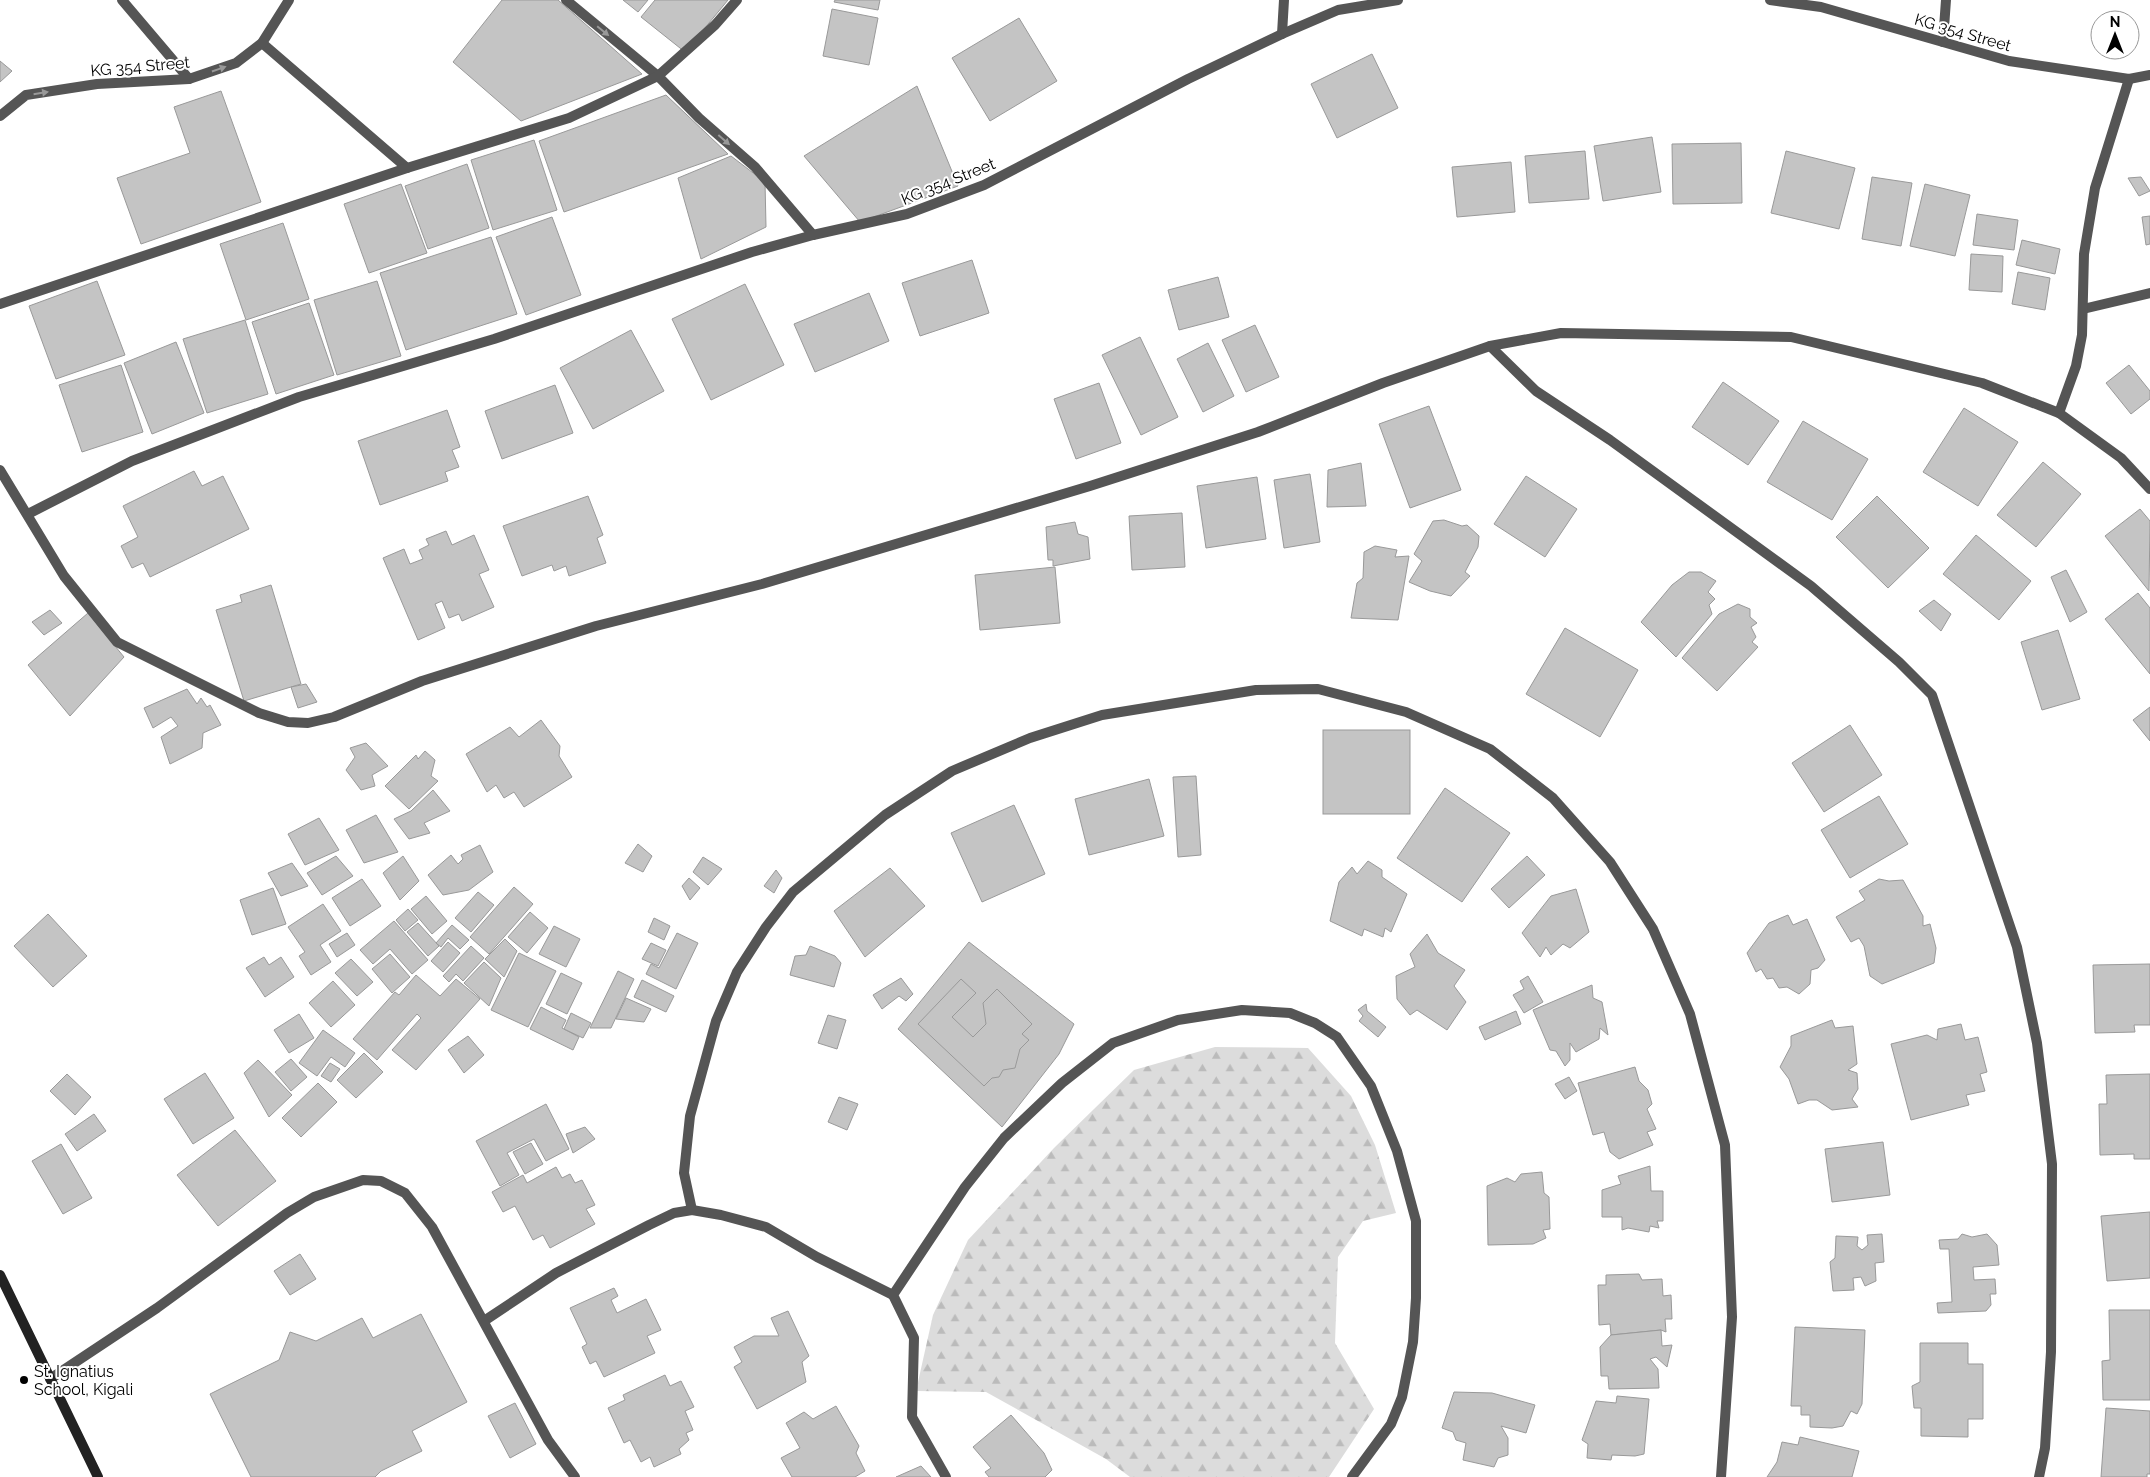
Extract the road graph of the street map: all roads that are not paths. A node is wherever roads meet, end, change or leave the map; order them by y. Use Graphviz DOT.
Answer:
graph roads {
  1 [pos="122,0"];
  2 [pos="289,0"];
  3 [pos="566,0"];
  4 [pos="737,0"];
  5 [pos="1284,0"];
  6 [pos="1398,0"];
  7 [pos="1770,0"];
  8 [pos="1946,0"];
  9 [pos="1282,34"];
  10 [pos="1943,42"];
  11 [pos="262,43"];
  12 [pos="2150,75"];
  13 [pos="658,76"];
  14 [pos="189,79"];
  15 [pos="2129,79"];
  16 [pos="0,116"];
  17 [pos="407,168"];
  18 [pos="813,235"];
  19 [pos="2150,293"];
  20 [pos="0,304"];
  21 [pos="2083,309"];
  22 [pos="1490,346"];
  23 [pos="2059,414"];
  24 [pos="0,470"];
  25 [pos="2150,489"];
  26 [pos="28,514"];
  27 [pos="692,1210"];
  28 [pos="0,1275"];
  29 [pos="893,1295"];
  30 [pos="484,1321"];
  31 [pos="50,1379"];
  32 [pos="98,1477"];
  33 [pos="575,1477"];
  34 [pos="946,1477"];
  35 [pos="1352,1477"];
  36 [pos="1721,1477"];
  37 [pos="2040,1477"];
  1 -- 14 [label="street"];
  2 -- 11 [label="street, KG 354 Street"];
  3 -- 13 [label="street, one-way"];
  4 -- 13 [label="street"];
  5 -- 9 [label="street"];
  6 -- 9 [label="street, KG 354 Street"];
  7 -- 10 [label="street, KG 354 Street"];
  8 -- 10 [label="street"];
  9 -- 18 [label="street, KG 354 Street"];
  10 -- 15 [label="street, KG 354 Street"];
  14 -- 11 [label="street, KG 354 Street, one-way"];
  11 -- 17 [label="street"];
  12 -- 15 [label="street, KG 354 Street"];
  13 -- 17 [label="street"];
  13 -- 18 [label="street, one-way"];
  16 -- 14 [label="street, KG 354 Street, one-way"];
  15 -- 21 [label="street"];
  17 -- 20 [label="street"];
  18 -- 26 [label="street, KG 354 Street"];
  19 -- 21 [label="street"];
  21 -- 23 [label="street"];
  22 -- 23 [label="street"];
  22 -- 26 [label="street"];
  22 -- 37 [label="street"];
  23 -- 25 [label="street"];
  24 -- 26 [label="street"];
  27 -- 29 [label="street"];
  27 -- 30 [label="street"];
  27 -- 36 [label="street"];
  28 -- 31 [label="main road"];
  29 -- 34 [label="street"];
  29 -- 35 [label="street"];
  30 -- 31 [label="street"];
  30 -- 33 [label="street"];
  31 -- 32 [label="main road"];
}
